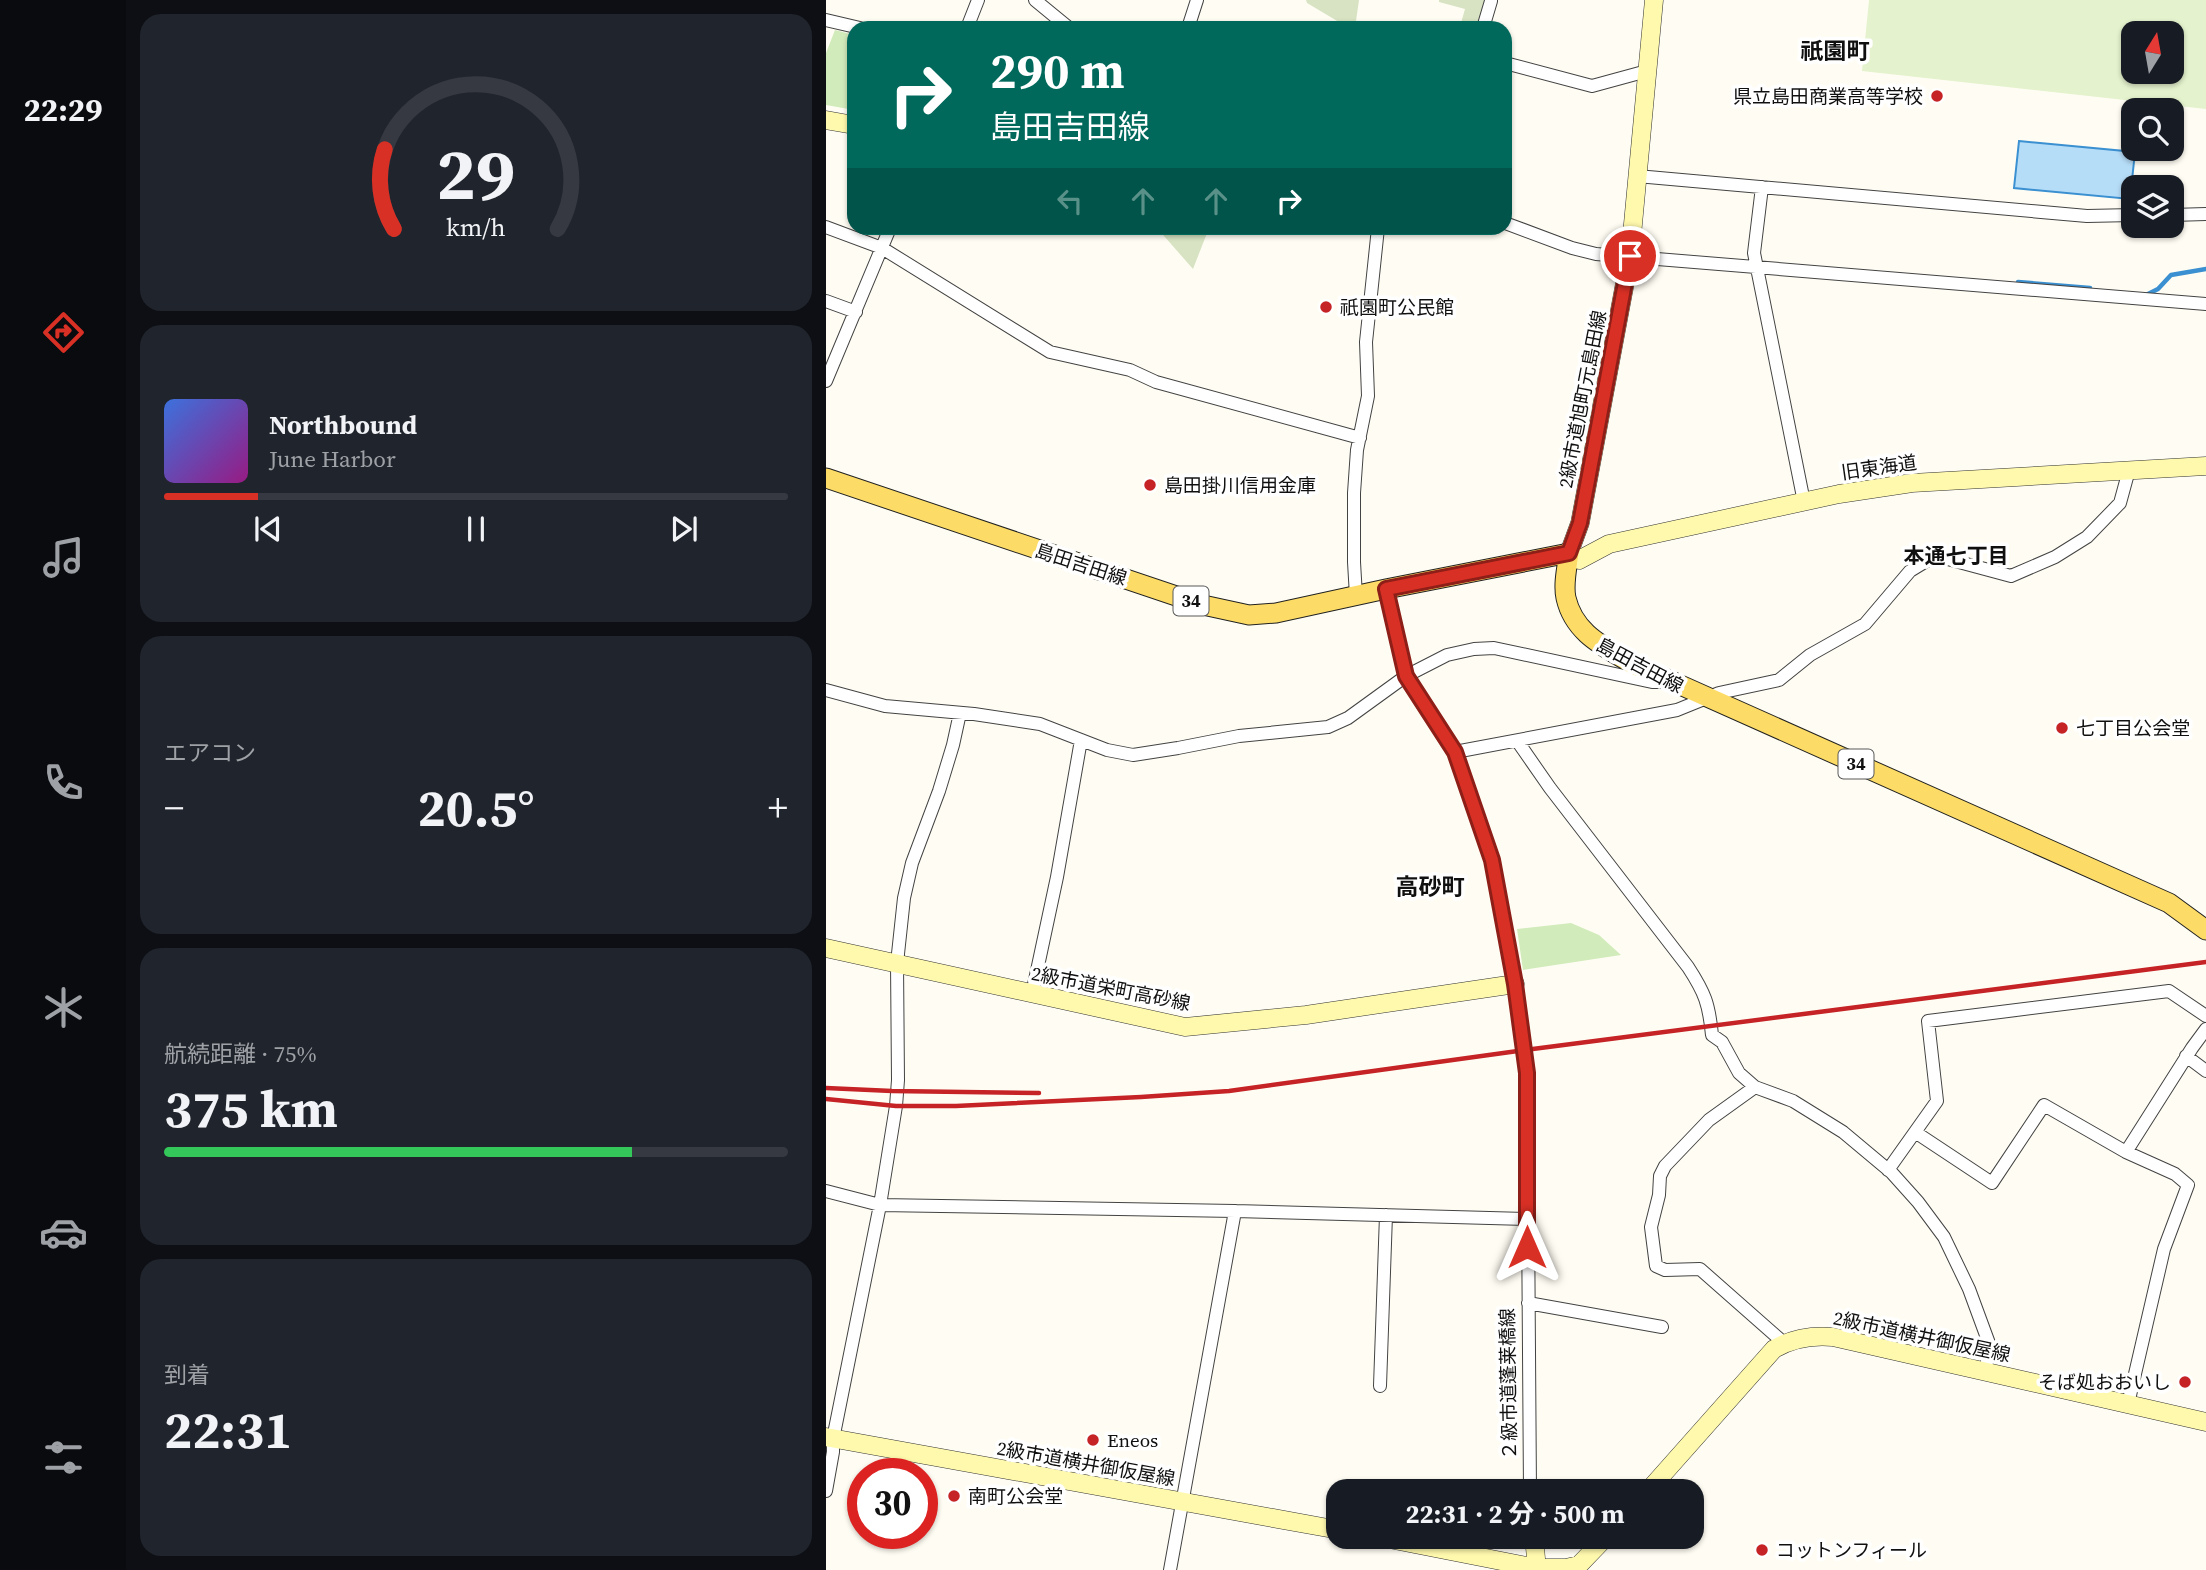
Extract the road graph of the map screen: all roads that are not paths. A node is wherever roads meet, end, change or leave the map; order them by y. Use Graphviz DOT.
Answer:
graph roads {
  1 [pos="978,0"];
  2 [pos="1037,0"];
  3 [pos="1197,0"];
  4 [pos="1654,0"];
  5 [pos="1491,1"];
  6 [pos="826,20"];
  7 [pos="970,21"];
  8 [pos="1061,21"];
  9 [pos="1190,21"];
  10 [pos="1485,21"];
  11 [pos="847,25"];
  12 [pos="1512,65"];
  13 [pos="1647,71"];
  14 [pos="826,120"];
  15 [pos="847,124"];
  16 [pos="1637,176"];
  17 [pos="1762,187"];
  18 [pos="2206,214"];
  19 [pos="2121,215"];
  20 [pos="2184,215"];
  21 [pos="1512,225"];
  22 [pos="826,227"];
  23 [pos="847,235"];
  24 [pos="847,235"];
  25 [pos="887,235"];
  26 [pos="1377,235"];
  27 [pos="882,248"];
  28 [pos="1630,256"];
  29 [pos="1757,267"];
  30 [pos="826,301"];
  31 [pos="2206,304"];
  32 [pos="856,312"];
  33 [pos="826,381"];
  34 [pos="1360,438"];
  35 [pos="2206,466"];
  36 [pos="2129,470"];
  37 [pos="826,478"];
  38 [pos="1804,502"];
  39 [pos="1569,553"];
  40 [pos="1386,589"];
  41 [pos="1356,596"];
  42 [pos="1406,676"];
  43 [pos="1671,682"];
  44 [pos="826,690"];
  45 [pos="1705,697"];
  46 [pos="960,713"];
  47 [pos="1081,740"];
  48 [pos="1518,741"];
  49 [pos="1455,752"];
  50 [pos="2206,926"];
  51 [pos="826,948"];
  52 [pos="897,963"];
  53 [pos="1515,984"];
  54 [pos="1032,994"];
  55 [pos="2206,1016"];
  56 [pos="2206,1029"];
  57 [pos="2186,1056"];
  58 [pos="2206,1071"];
  59 [pos="1755,1087"];
  60 [pos="1915,1132"];
  61 [pos="2126,1152"];
  62 [pos="1888,1170"];
  63 [pos="826,1191"];
  64 [pos="880,1205"];
  65 [pos="1235,1211"];
  66 [pos="1387,1215"];
  67 [pos="1527,1219"];
  68 [pos="1528,1303"];
  69 [pos="1662,1327"];
  70 [pos="1784,1343"];
  71 [pos="1985,1372"];
  72 [pos="1380,1387"];
  73 [pos="2128,1404"];
  74 [pos="2206,1422"];
  75 [pos="829,1438"];
  76 [pos="1530,1479"];
  77 [pos="1659,1479"];
  78 [pos="826,1491"];
  79 [pos="1183,1502"];
  80 [pos="1326,1528"];
  81 [pos="1438,1549"];
  82 [pos="1535,1549"];
  83 [pos="1594,1549"];
  84 [pos="1537,1569"];
  85 [pos="1170,1570"];
  1 -- 7 [label="street"];
  2 -- 8 [label="street"];
  3 -- 9 [label="street"];
  4 -- 13 [label="street, 2級市道旭町元島田線"];
  5 -- 10 [label="street"];
  6 -- 11 [label="street"];
  12 -- 13 [label="street"];
  13 -- 16 [label="street, 2級市道旭町元島田線"];
  14 -- 15 [label="street"];
  16 -- 17 [label="street"];
  16 -- 28 [label="street, 2級市道旭町元島田線"];
  17 -- 19 [label="street"];
  17 -- 29 [label="street"];
  18 -- 20 [label="street"];
  21 -- 28 [label="street"];
  22 -- 24 [label="street"];
  23 -- 27 [label="street"];
  25 -- 27 [label="street"];
  26 -- 34 [label="street"];
  27 -- 32 [label="street"];
  27 -- 34 [label="street"];
  28 -- 29 [label="street"];
  28 -- 39 [label="street, 2級市道旭町元島田線"];
  29 -- 31 [label="street"];
  29 -- 38 [label="street"];
  30 -- 32 [label="street"];
  32 -- 33 [label="street"];
  34 -- 41 [label="street"];
  35 -- 36 [label="street, 旧東海道"];
  36 -- 38 [label="street, 旧東海道"];
  36 -- 45 [label="street"];
  37 -- 41 [label="main road, 島田吉田線 / 34"];
  38 -- 39 [label="street, 旧東海道"];
  39 -- 40 [label="main road, 島田吉田線 / 34"];
  39 -- 43 [label="main road, 島田吉田線 / 34"];
  40 -- 41 [label="main road, 島田吉田線 / 34"];
  40 -- 42 [label="street, ２級市道蓬莱橋線"];
  42 -- 43 [label="street"];
  42 -- 47 [label="street"];
  42 -- 49 [label="street, ２級市道蓬莱橋線"];
  43 -- 45 [label="main road, 島田吉田線 / 34"];
  44 -- 46 [label="street"];
  45 -- 48 [label="street"];
  45 -- 50 [label="main road, 島田吉田線 / 34"];
  46 -- 47 [label="street"];
  46 -- 52 [label="street"];
  47 -- 54 [label="street"];
  48 -- 49 [label="street"];
  48 -- 59 [label="street"];
  49 -- 53 [label="street, ２級市道蓬莱橋線"];
  51 -- 52 [label="street, 2級市道栄町高砂線"];
  52 -- 54 [label="street, 2級市道栄町高砂線"];
  52 -- 64 [label="street"];
  53 -- 54 [label="street, 2級市道栄町高砂線"];
  53 -- 67 [label="street, ２級市道蓬莱橋線"];
  55 -- 60 [label="street"];
  56 -- 57 [label="street"];
  57 -- 58 [label="street"];
  57 -- 61 [label="street"];
  59 -- 62 [label="street"];
  59 -- 70 [label="street"];
  60 -- 61 [label="street"];
  60 -- 62 [label="street"];
  61 -- 73 [label="street"];
  62 -- 71 [label="street"];
  63 -- 64 [label="street"];
  64 -- 65 [label="street"];
  64 -- 75 [label="street"];
  65 -- 66 [label="street"];
  65 -- 79 [label="street"];
  66 -- 67 [label="street"];
  66 -- 72 [label="street"];
  67 -- 68 [label="street, ２級市道蓬莱橋線"];
  68 -- 69 [label="street"];
  68 -- 76 [label="street, ２級市道蓬莱橋線"];
  70 -- 71 [label="street, 2級市道横井御仮屋線"];
  70 -- 77 [label="street, 2級市道横井御仮屋線"];
  71 -- 73 [label="street, 2級市道横井御仮屋線"];
  73 -- 74 [label="street, 2級市道横井御仮屋線"];
  75 -- 78 [label="street"];
  75 -- 79 [label="street, 2級市道横井御仮屋線"];
  79 -- 80 [label="street, 2級市道横井御仮屋線"];
  79 -- 85 [label="street"];
  81 -- 84 [label="street"];
  82 -- 84 [label="street"];
  83 -- 84 [label="street"];
}
